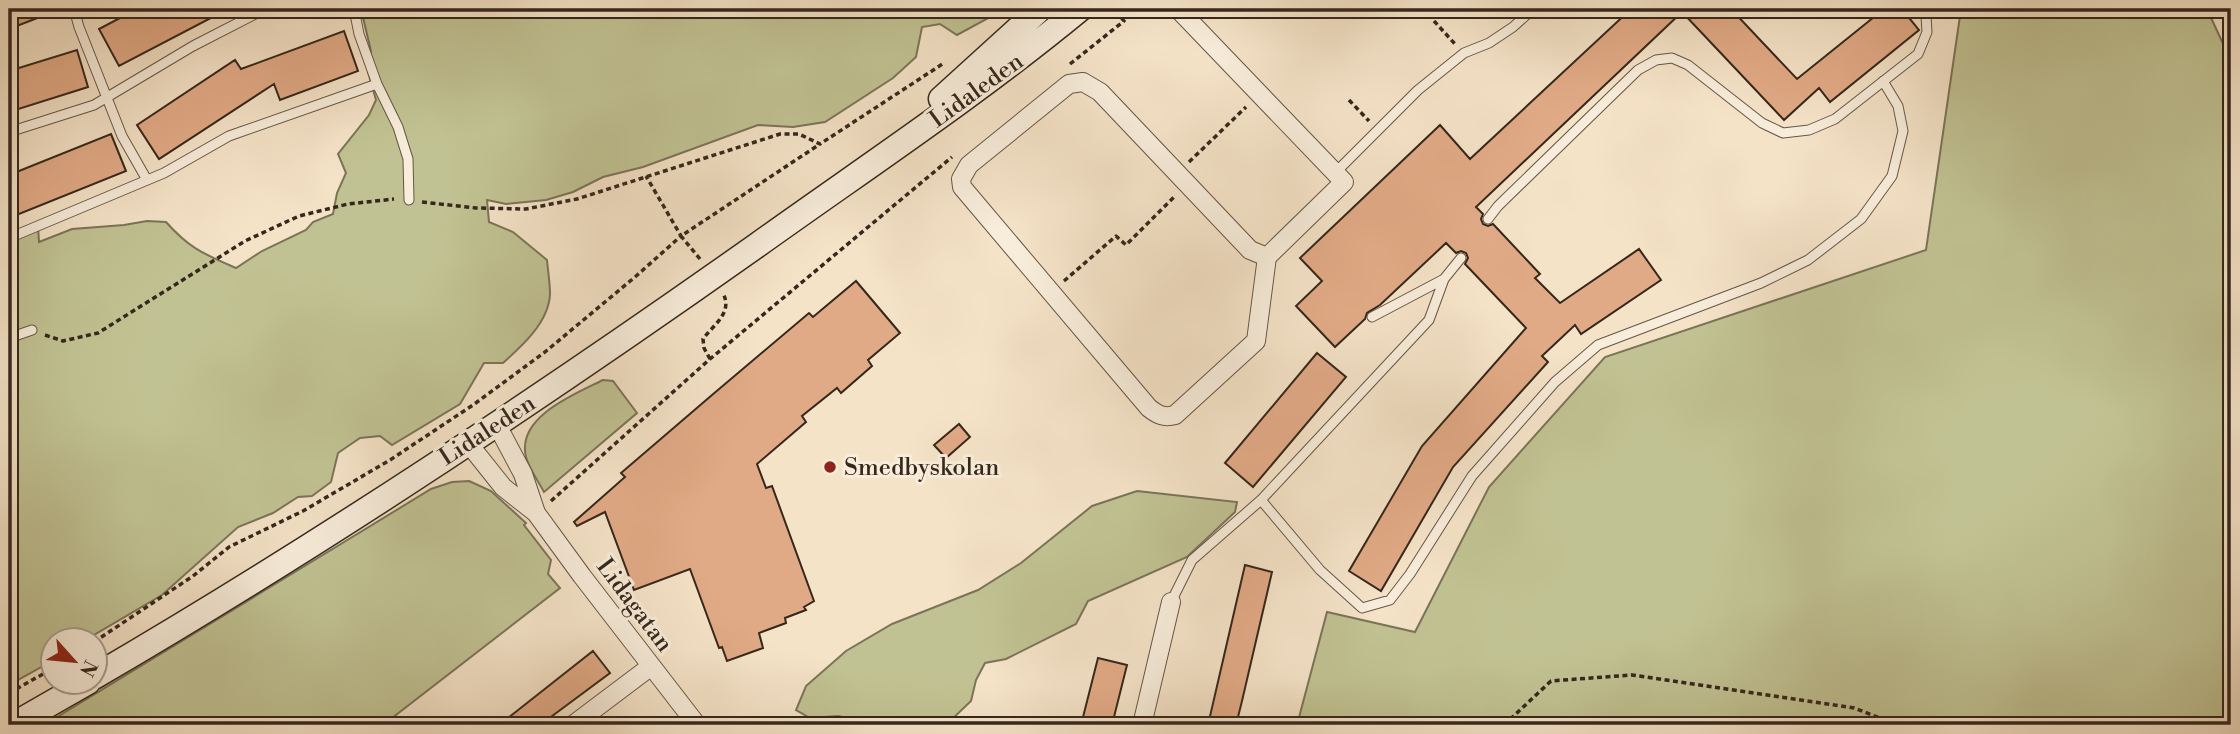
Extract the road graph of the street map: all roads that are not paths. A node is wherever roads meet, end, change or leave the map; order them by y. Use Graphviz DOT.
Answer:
graph roads {
  1 [pos="74,9"];
  2 [pos="265,9"];
  3 [pos="354,9"];
  4 [pos="1040,9"];
  5 [pos="1080,9"];
  6 [pos="1178,9"];
  7 [pos="1533,9"];
  8 [pos="1921,9"];
  9 [pos="1883,81"];
  10 [pos="377,84"];
  11 [pos="107,97"];
  12 [pos="9,132"];
  13 [pos="869,166"];
  14 [pos="1335,173"];
  15 [pos="147,180"];
  16 [pos="409,200"];
  17 [pos="1488,219"];
  18 [pos="9,238"];
  19 [pos="1267,257"];
  20 [pos="1461,258"];
  21 [pos="1444,279"];
  22 [pos="1372,317"];
  23 [pos="32,330"];
  24 [pos="9,338"];
  25 [pos="497,425"];
  26 [pos="468,443"];
  27 [pos="1261,500"];
  28 [pos="542,509"];
  29 [pos="1171,602"];
  30 [pos="650,667"];
  31 [pos="108,669"];
  32 [pos="62,696"];
  33 [pos="13,725"];
  34 [pos="573,725"];
  35 [pos="697,725"];
  36 [pos="1142,725"];
  1 -- 11 [label="lane"];
  2 -- 11 [label="lane"];
  3 -- 10 [label="lane"];
  4 -- 13 [label="street, Lidaleden"];
  5 -- 13 [label="street, Lidaleden"];
  6 -- 14 [label="street"];
  7 -- 14 [label="lane"];
  8 -- 9 [label="lane"];
  9 -- 17 [label="lane"];
  9 -- 27 [label="lane"];
  10 -- 15 [label="lane"];
  10 -- 16 [label="lane"];
  11 -- 12 [label="lane"];
  11 -- 15 [label="lane"];
  13 -- 25 [label="street, Lidaleden"];
  14 -- 19 [label="street"];
  15 -- 18 [label="lane"];
  19 -- 19 [label="street"];
  20 -- 21 [label="lane"];
  21 -- 22 [label="lane"];
  21 -- 27 [label="lane"];
  23 -- 24 [label="lane"];
  25 -- 26 [label="street, Lidaleden"];
  25 -- 28 [label="street, Lidagatan"];
  26 -- 28 [label="street, Lidagatan"];
  26 -- 31 [label="street, Lidaleden"];
  27 -- 29 [label="lane"];
  28 -- 30 [label="street, Lidagatan"];
  29 -- 36 [label="street"];
  30 -- 34 [label="street"];
  30 -- 35 [label="street, Lidagatan"];
  32 -- 33 [label="street"];
}
